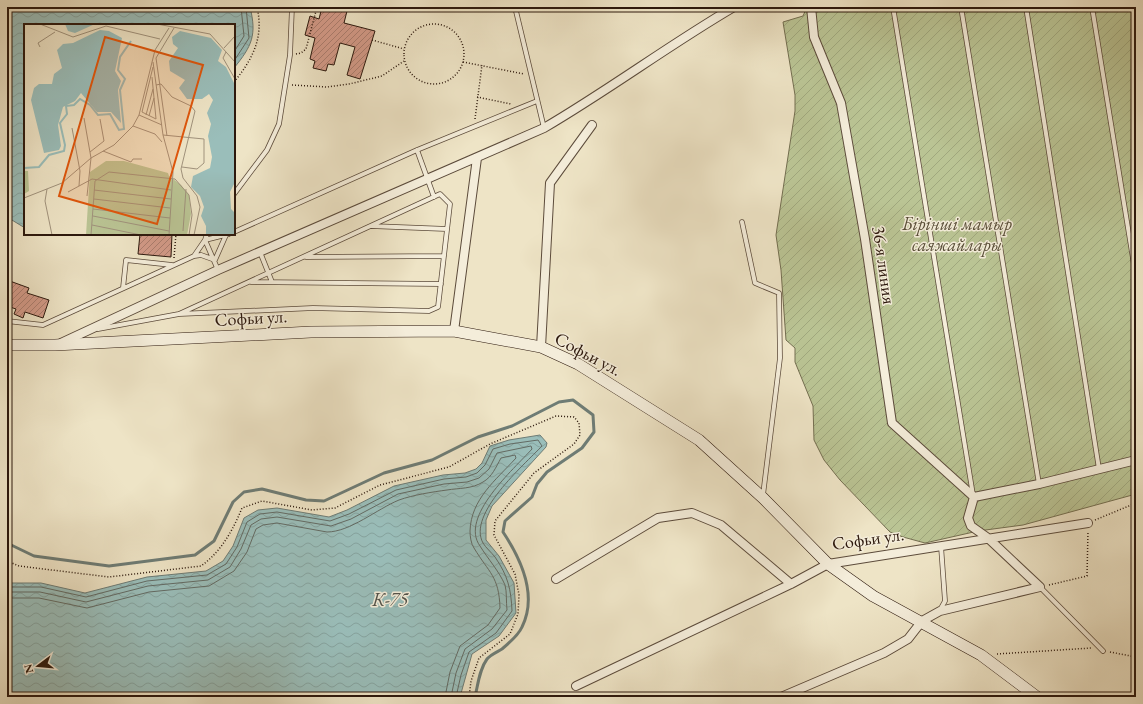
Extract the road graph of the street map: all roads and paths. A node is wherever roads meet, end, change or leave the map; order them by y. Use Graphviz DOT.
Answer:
graph roads {
  1 [pos="257,7"];
  2 [pos="292,7"];
  3 [pos="317,7"];
  4 [pos="515,7"];
  5 [pos="734,7"];
  6 [pos="811,7"];
  7 [pos="893,7"];
  8 [pos="961,7"];
  9 [pos="1026,7"];
  10 [pos="1092,7"];
  11 [pos="372,40"];
  12 [pos="404,49"];
  13 [pos="290,54"];
  14 [pos="404,61"];
  15 [pos="463,62"];
  16 [pos="482,66"];
  17 [pos="532,75"];
  18 [pos="235,80"];
  19 [pos="286,85"];
  20 [pos="478,97"];
  21 [pos="537,101"];
  22 [pos="522,107"];
  23 [pos="592,125"];
  24 [pos="474,128"];
  25 [pos="544,128"];
  26 [pos="417,150"];
  27 [pos="477,158"];
  28 [pos="428,179"];
  29 [pos="235,193"];
  30 [pos="434,196"];
  31 [pos="742,222"];
  32 [pos="371,226"];
  33 [pos="447,229"];
  34 [pos="235,232"];
  35 [pos="176,235"];
  36 [pos="207,235"];
  37 [pos="228,235"];
  38 [pos="205,240"];
  39 [pos="260,252"];
  40 [pos="194,256"];
  41 [pos="444,256"];
  42 [pos="304,257"];
  43 [pos="215,260"];
  44 [pos="173,265"];
  45 [pos="218,270"];
  46 [pos="269,273"];
  47 [pos="1136,277"];
  48 [pos="250,282"];
  49 [pos="272,282"];
  50 [pos="441,284"];
  51 [pos="123,288"];
  52 [pos="180,314"];
  53 [pos="7,321"];
  54 [pos="90,330"];
  55 [pos="454,331"];
  56 [pos="7,345"];
  57 [pos="55,345"];
  58 [pos="541,347"];
  59 [pos="1136,460"];
  60 [pos="1099,468"];
  61 [pos="1039,484"];
  62 [pos="974,497"];
  63 [pos="763,498"];
  64 [pos="1136,503"];
  65 [pos="1088,522"];
  66 [pos="988,538"];
  67 [pos="941,546"];
  68 [pos="7,562"];
  69 [pos="828,564"];
  70 [pos="556,579"];
  71 [pos="791,584"];
  72 [pos="1040,587"];
  73 [pos="940,612"];
  74 [pos="922,621"];
  75 [pos="1103,651"];
  76 [pos="981,655"];
  77 [pos="1136,658"];
  78 [pos="576,686"];
  79 [pos="469,697"];
  80 [pos="781,697"];
  81 [pos="1037,697"];
  1 -- 18 [label="path"];
  2 -- 13 [label="lane"];
  3 -- 13 [label="path"];
  4 -- 17 [label="lane"];
  5 -- 25 [label="street"];
  6 -- 62 [label="street, 36-я линия"];
  7 -- 62 [label="lane"];
  8 -- 61 [label="lane"];
  9 -- 60 [label="lane"];
  10 -- 47 [label="lane"];
  11 -- 12 [label="path"];
  12 -- 14 [label="path"];
  12 -- 15 [label="path"];
  13 -- 19 [label="lane"];
  14 -- 15 [label="path"];
  14 -- 19 [label="path"];
  15 -- 16 [label="path"];
  16 -- 17 [label="path"];
  16 -- 20 [label="path"];
  17 -- 21 [label="lane"];
  19 -- 29 [label="lane"];
  20 -- 22 [label="path"];
  20 -- 24 [label="path"];
  21 -- 22 [label="lane"];
  21 -- 25 [label="lane"];
  22 -- 24 [label="lane"];
  23 -- 58 [label="street"];
  24 -- 26 [label="lane"];
  25 -- 27 [label="street"];
  26 -- 28 [label="lane"];
  26 -- 34 [label="lane"];
  27 -- 28 [label="street"];
  27 -- 55 [label="street"];
  28 -- 30 [label="lane"];
  28 -- 39 [label="street"];
  30 -- 32 [label="lane"];
  30 -- 33 [label="lane"];
  31 -- 63 [label="lane"];
  32 -- 33 [label="lane"];
  32 -- 42 [label="lane"];
  33 -- 41 [label="lane"];
  35 -- 44 [label="path"];
  36 -- 38 [label="lane"];
  37 -- 38 [label="lane"];
  37 -- 43 [label="lane"];
  38 -- 40 [label="lane"];
  38 -- 43 [label="lane"];
  39 -- 45 [label="street"];
  39 -- 46 [label="lane"];
  40 -- 43 [label="lane"];
  40 -- 44 [label="lane"];
  41 -- 42 [label="lane"];
  41 -- 50 [label="lane"];
  42 -- 46 [label="lane"];
  43 -- 45 [label="lane"];
  44 -- 51 [label="lane"];
  44 -- 51 [label="lane"];
  45 -- 54 [label="street"];
  46 -- 48 [label="lane"];
  46 -- 49 [label="lane"];
  48 -- 49 [label="lane"];
  48 -- 52 [label="lane"];
  49 -- 50 [label="lane"];
  50 -- 52 [label="lane"];
  51 -- 53 [label="lane"];
  52 -- 54 [label="lane"];
  54 -- 57 [label="street"];
  55 -- 57 [label="street, Софьи ул."];
  55 -- 58 [label="street, Софьи ул."];
  56 -- 57 [label="street, Софьи ул."];
  58 -- 63 [label="street, Софьи ул."];
  59 -- 60 [label="street"];
  60 -- 61 [label="street"];
  61 -- 62 [label="street"];
  62 -- 66 [label="street"];
  63 -- 69 [label="street, Софьи ул."];
  64 -- 65 [label="path"];
  65 -- 66 [label="street, Софьи ул."];
  65 -- 72 [label="path"];
  66 -- 67 [label="street, Софьи ул."];
  66 -- 72 [label="street"];
  67 -- 69 [label="street, Софьи ул."];
  67 -- 73 [label="lane"];
  68 -- 79 [label="path"];
  69 -- 71 [label="street"];
  69 -- 74 [label="street"];
  70 -- 71 [label="street"];
  71 -- 78 [label="street"];
  72 -- 73 [label="street"];
  72 -- 75 [label="lane"];
  73 -- 74 [label="street"];
  74 -- 76 [label="street"];
  74 -- 80 [label="street"];
  75 -- 76 [label="path"];
  75 -- 77 [label="path"];
  76 -- 81 [label="street"];
}
